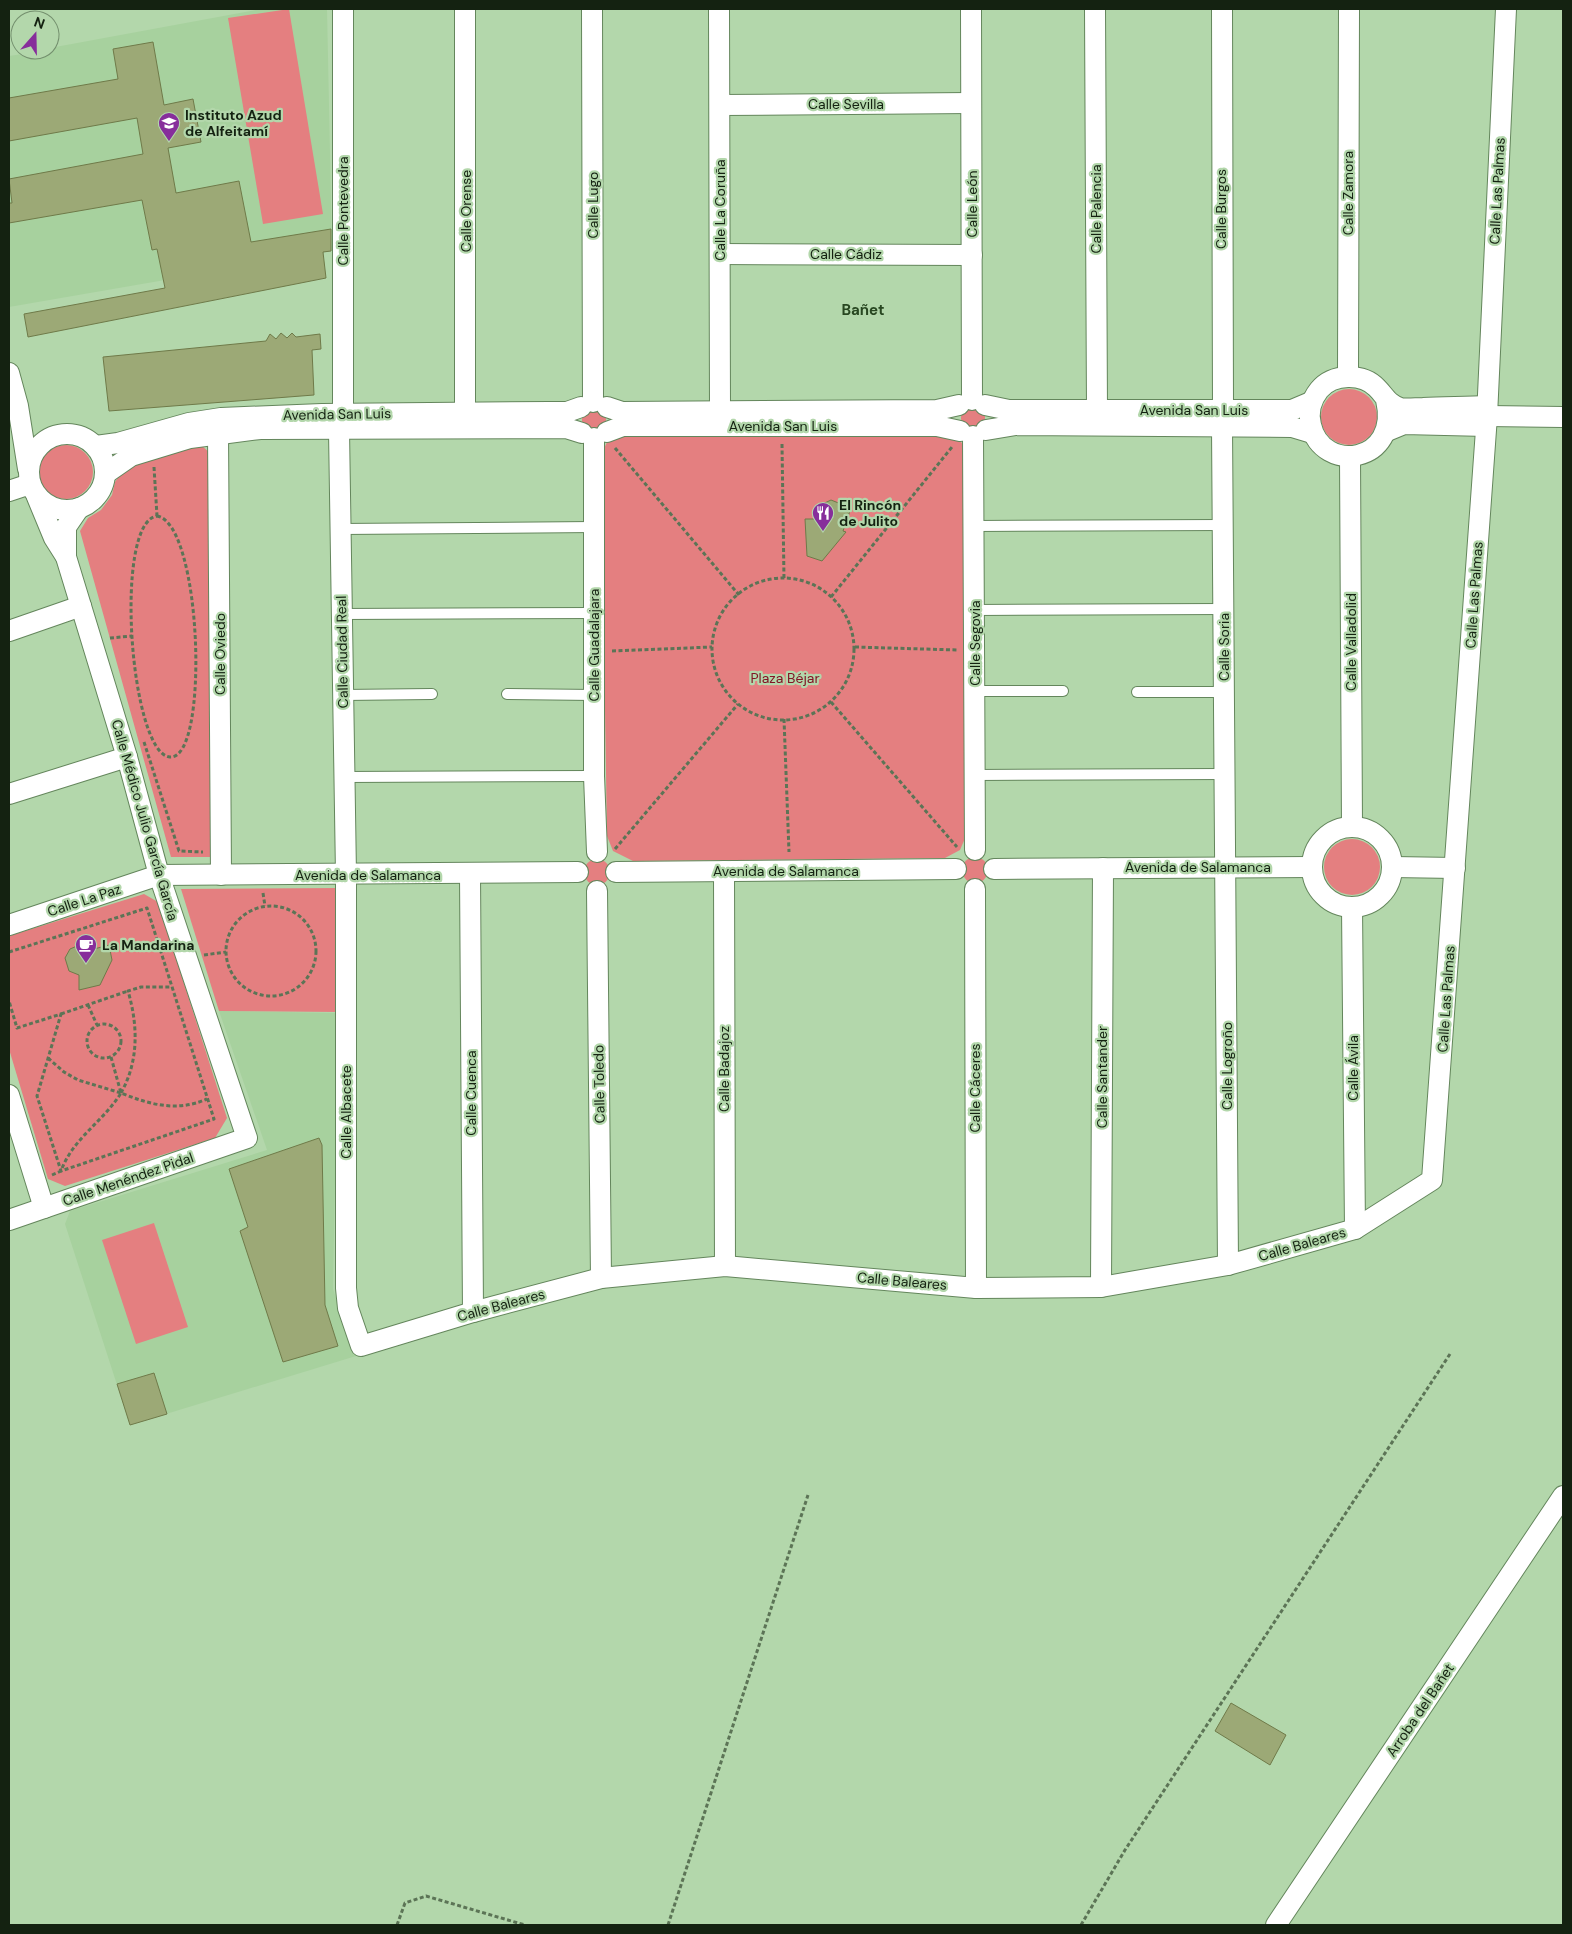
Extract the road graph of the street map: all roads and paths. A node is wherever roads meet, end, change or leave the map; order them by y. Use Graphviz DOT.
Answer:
graph roads {
  1 [pos="342,9"];
  2 [pos="465,9"];
  3 [pos="592,9"];
  4 [pos="720,9"];
  5 [pos="971,9"];
  6 [pos="1095,9"];
  7 [pos="1222,9"];
  8 [pos="1349,9"];
  9 [pos="1506,9"];
  10 [pos="972,103"];
  11 [pos="720,105"];
  12 [pos="720,254"];
  13 [pos="972,254"];
  14 [pos="1348,376"];
  15 [pos="12,390"];
  16 [pos="1386,400"];
  17 [pos="1311,402"];
  18 [pos="972,403"];
  19 [pos="594,405"];
  20 [pos="1097,410"];
  21 [pos="720,411"];
  22 [pos="465,413"];
  23 [pos="1487,416"];
  24 [pos="1563,417"];
  25 [pos="1223,418"];
  26 [pos="341,421"];
  27 [pos="782,426"];
  28 [pos="1387,431"];
  29 [pos="971,432"];
  30 [pos="218,433"];
  31 [pos="1312,433"];
  32 [pos="54,435"];
  33 [pos="597,435"];
  34 [pos="96,446"];
  35 [pos="1350,457"];
  36 [pos="154,459"];
  37 [pos="105,474"];
  38 [pos="32,483"];
  39 [pos="9,491"];
  40 [pos="79,508"];
  41 [pos="157,516"];
  42 [pos="1223,525"];
  43 [pos="975,526"];
  44 [pos="594,527"];
  45 [pos="340,529"];
  46 [pos="66,558"];
  47 [pos="784,578"];
  48 [pos="739,595"];
  49 [pos="831,597"];
  50 [pos="81,606"];
  51 [pos="1224,609"];
  52 [pos="975,610"];
  53 [pos="594,612"];
  54 [pos="342,614"];
  55 [pos="9,631"];
  56 [pos="132,636"];
  57 [pos="113,646"];
  58 [pos="712,647"];
  59 [pos="855,647"];
  60 [pos="975,650"];
  61 [pos="594,651"];
  62 [pos="975,691"];
  63 [pos="1063,691"];
  64 [pos="1136,692"];
  65 [pos="1225,692"];
  66 [pos="432,694"];
  67 [pos="507,694"];
  68 [pos="343,695"];
  69 [pos="594,695"];
  70 [pos="831,702"];
  71 [pos="738,704"];
  72 [pos="784,719"];
  73 [pos="143,739"];
  74 [pos="127,757"];
  75 [pos="1225,774"];
  76 [pos="975,775"];
  77 [pos="594,776"];
  78 [pos="344,777"];
  79 [pos="9,794"];
  80 [pos="1352,827"];
  81 [pos="221,838"];
  82 [pos="965,858"];
  83 [pos="607,860"];
  84 [pos="1226,867"];
  85 [pos="1312,867"];
  86 [pos="1392,867"];
  87 [pos="1103,868"];
  88 [pos="1456,868"];
  89 [pos="790,870"];
  90 [pos="994,870"];
  91 [pos="724,871"];
  92 [pos="578,872"];
  93 [pos="470,874"];
  94 [pos="159,875"];
  95 [pos="221,875"];
  96 [pos="346,875"];
  97 [pos="975,889"];
  98 [pos="597,891"];
  99 [pos="274,906"];
  100 [pos="1352,907"];
  101 [pos="9,925"];
  102 [pos="9,952"];
  103 [pos="172,987"];
  104 [pos="128,991"];
  105 [pos="9,1000"];
  106 [pos="88,1005"];
  107 [pos="61,1014"];
  108 [pos="97,1025"];
  109 [pos="111,1057"];
  110 [pos="48,1058"];
  111 [pos="121,1093"];
  112 [pos="9,1095"];
  113 [pos="207,1099"];
  114 [pos="248,1138"];
  115 [pos="61,1171"];
  116 [pos="1432,1180"];
  117 [pos="44,1208"];
  118 [pos="9,1220"];
  119 [pos="1355,1229"];
  120 [pos="1228,1265"];
  121 [pos="725,1266"];
  122 [pos="601,1278"];
  123 [pos="1101,1287"];
  124 [pos="976,1288"];
  125 [pos="473,1312"];
  126 [pos="361,1346"];
  127 [pos="1450,1354"];
  128 [pos="808,1495"];
  129 [pos="1563,1496"];
  130 [pos="398,1925"];
  131 [pos="525,1925"];
  132 [pos="668,1925"];
  133 [pos="1081,1925"];
  134 [pos="1276,1925"];
  1 -- 26 [label="street, Calle Pontevedra"];
  2 -- 22 [label="street, Calle Orense"];
  3 -- 19 [label="street, Calle Lugo"];
  4 -- 11 [label="street, Calle La Coruña"];
  5 -- 10 [label="street, Calle León"];
  6 -- 20 [label="street, Calle Palencia"];
  7 -- 25 [label="street, Calle Burgos"];
  8 -- 14 [label="street, Calle Zamora"];
  9 -- 23 [label="street, Calle Las Palmas"];
  10 -- 11 [label="street, Calle Sevilla"];
  10 -- 13 [label="street, Calle León"];
  11 -- 12 [label="street, Calle La Coruña"];
  12 -- 13 [label="street, Calle Cádiz"];
  12 -- 21 [label="street, Calle La Coruña"];
  13 -- 18 [label="street, Calle León"];
  14 -- 16 [label="street"];
  14 -- 17 [label="street"];
  15 -- 32 [label="street, Calle Médico Julio García García"];
  15 -- 38 [label="street, Calle Médico Julio García García"];
  16 -- 23 [label="street"];
  16 -- 28 [label="street"];
  17 -- 25 [label="street, Avenida San Luis"];
  17 -- 31 [label="street"];
  18 -- 20 [label="street, Avenida San Luis"];
  18 -- 21 [label="street, Avenida San Luis"];
  18 -- 29 [label="street"];
  18 -- 29 [label="street"];
  19 -- 21 [label="street, Avenida San Luis"];
  19 -- 22 [label="street, Avenida San Luis"];
  19 -- 33 [label="street"];
  19 -- 33 [label="street"];
  20 -- 25 [label="street, Avenida San Luis"];
  22 -- 26 [label="street, Avenida San Luis"];
  23 -- 24 [label="street"];
  23 -- 28 [label="street"];
  23 -- 88 [label="street, Calle Las Palmas"];
  25 -- 29 [label="street, Avenida San Luis"];
  25 -- 31 [label="street, Avenida San Luis"];
  25 -- 42 [label="street, Calle Soria"];
  26 -- 30 [label="street, Avenida San Luis"];
  26 -- 33 [label="street, Avenida San Luis"];
  26 -- 34 [label="street, Avenida San Luis"];
  26 -- 45 [label="street, Calle Ciudad Real"];
  27 -- 29 [label="street, Avenida San Luis"];
  27 -- 33 [label="street, Avenida San Luis"];
  27 -- 47 [label="path"];
  28 -- 35 [label="street"];
  29 -- 43 [label="street, Calle Segovia"];
  29 -- 49 [label="path"];
  30 -- 37 [label="street, Avenida San Luis"];
  30 -- 81 [label="street, Calle Oviedo"];
  31 -- 35 [label="street"];
  32 -- 34 [label="street"];
  32 -- 38 [label="street"];
  33 -- 44 [label="street, Calle Guadalajara"];
  33 -- 48 [label="path"];
  34 -- 37 [label="street"];
  35 -- 80 [label="street, Calle Valladolid"];
  36 -- 41 [label="path"];
  37 -- 40 [label="street"];
  38 -- 39 [label="street"];
  38 -- 40 [label="street"];
  38 -- 46 [label="street, Calle Médico Julio García García"];
  40 -- 46 [label="street, Calle Médico Julio García García"];
  41 -- 56 [label="path"];
  41 -- 56 [label="path"];
  42 -- 43 [label="lane"];
  42 -- 51 [label="street, Calle Soria"];
  43 -- 52 [label="street, Calle Segovia"];
  44 -- 45 [label="lane"];
  44 -- 53 [label="street, Calle Guadalajara"];
  45 -- 54 [label="street, Calle Ciudad Real"];
  46 -- 50 [label="street, Calle Médico Julio García García"];
  47 -- 48 [label="path"];
  47 -- 49 [label="path"];
  48 -- 58 [label="path"];
  49 -- 59 [label="path"];
  50 -- 55 [label="street"];
  50 -- 74 [label="street, Calle Médico Julio García García"];
  51 -- 52 [label="lane"];
  51 -- 65 [label="street, Calle Soria"];
  52 -- 60 [label="street, Calle Segovia"];
  53 -- 54 [label="lane"];
  53 -- 61 [label="street, Calle Guadalajara"];
  54 -- 68 [label="street, Calle Ciudad Real"];
  56 -- 57 [label="path"];
  58 -- 61 [label="path"];
  58 -- 71 [label="path"];
  59 -- 60 [label="path"];
  59 -- 70 [label="path"];
  60 -- 62 [label="street, Calle Segovia"];
  61 -- 69 [label="street, Calle Guadalajara"];
  62 -- 63 [label="lane"];
  62 -- 76 [label="street, Calle Segovia"];
  64 -- 65 [label="lane"];
  65 -- 75 [label="street, Calle Soria"];
  66 -- 68 [label="lane"];
  67 -- 69 [label="lane"];
  68 -- 78 [label="street, Calle Ciudad Real"];
  69 -- 77 [label="street, Calle Guadalajara"];
  70 -- 72 [label="path"];
  70 -- 82 [label="path"];
  71 -- 72 [label="path"];
  71 -- 83 [label="path"];
  72 -- 89 [label="path"];
  73 -- 81 [label="path"];
  74 -- 79 [label="street"];
  74 -- 94 [label="street, Calle Médico Julio García García"];
  75 -- 76 [label="lane"];
  75 -- 84 [label="street, Calle Soria"];
  76 -- 82 [label="street, Calle Segovia"];
  77 -- 78 [label="lane"];
  77 -- 83 [label="street, Calle Guadalajara"];
  78 -- 96 [label="street, Calle Ciudad Real"];
  80 -- 85 [label="street"];
  80 -- 86 [label="street"];
  81 -- 95 [label="street, Calle Oviedo"];
  82 -- 89 [label="street, Avenida de Salamanca"];
  82 -- 90 [label="street"];
  82 -- 97 [label="street"];
  83 -- 91 [label="street, Avenida de Salamanca"];
  83 -- 92 [label="street"];
  83 -- 98 [label="street"];
  84 -- 85 [label="street, Avenida de Salamanca"];
  84 -- 87 [label="street, Avenida de Salamanca"];
  84 -- 120 [label="street, Calle Logroño"];
  85 -- 100 [label="street"];
  86 -- 88 [label="street"];
  86 -- 100 [label="street"];
  87 -- 90 [label="street, Avenida de Salamanca"];
  87 -- 123 [label="street, Calle Santander"];
  88 -- 116 [label="street, Calle Las Palmas"];
  89 -- 91 [label="street, Avenida de Salamanca"];
  90 -- 97 [label="street"];
  91 -- 121 [label="street, Calle Badajoz"];
  92 -- 93 [label="street, Avenida de Salamanca"];
  92 -- 98 [label="street"];
  93 -- 96 [label="street, Avenida de Salamanca"];
  93 -- 125 [label="street, Calle Cuenca"];
  94 -- 95 [label="street, Avenida de Salamanca"];
  94 -- 101 [label="street, Calle La Paz"];
  94 -- 114 [label="street, Calle Médico Julio García García"];
  95 -- 96 [label="street, Avenida de Salamanca"];
  96 -- 126 [label="street, Calle Albacete"];
  97 -- 124 [label="street, Calle Cáceres"];
  98 -- 122 [label="street, Calle Toledo"];
  99 -- 99 [label="path"];
  100 -- 119 [label="street, Calle Ávila"];
  102 -- 103 [label="path"];
  103 -- 104 [label="path"];
  103 -- 113 [label="path"];
  104 -- 106 [label="path"];
  104 -- 111 [label="path"];
  105 -- 107 [label="path"];
  106 -- 107 [label="path"];
  106 -- 108 [label="path"];
  107 -- 110 [label="path"];
  108 -- 109 [label="path"];
  108 -- 109 [label="path"];
  109 -- 111 [label="path"];
  110 -- 111 [label="path"];
  110 -- 115 [label="path"];
  111 -- 113 [label="path"];
  111 -- 115 [label="path"];
  112 -- 117 [label="street"];
  113 -- 115 [label="path"];
  114 -- 117 [label="street, Calle Menéndez Pidal"];
  116 -- 119 [label="street, Calle Baleares"];
  117 -- 118 [label="street, Calle Menéndez Pidal"];
  119 -- 120 [label="street, Calle Baleares"];
  120 -- 123 [label="street, Calle Baleares"];
  121 -- 122 [label="street, Calle Baleares"];
  121 -- 124 [label="street, Calle Baleares"];
  122 -- 125 [label="street, Calle Baleares"];
  123 -- 124 [label="street, Calle Baleares"];
  125 -- 126 [label="street, Calle Baleares"];
  127 -- 133 [label="path"];
  128 -- 132 [label="path"];
  129 -- 134 [label="street, Arroba del Bañet"];
  130 -- 131 [label="path"];
}
